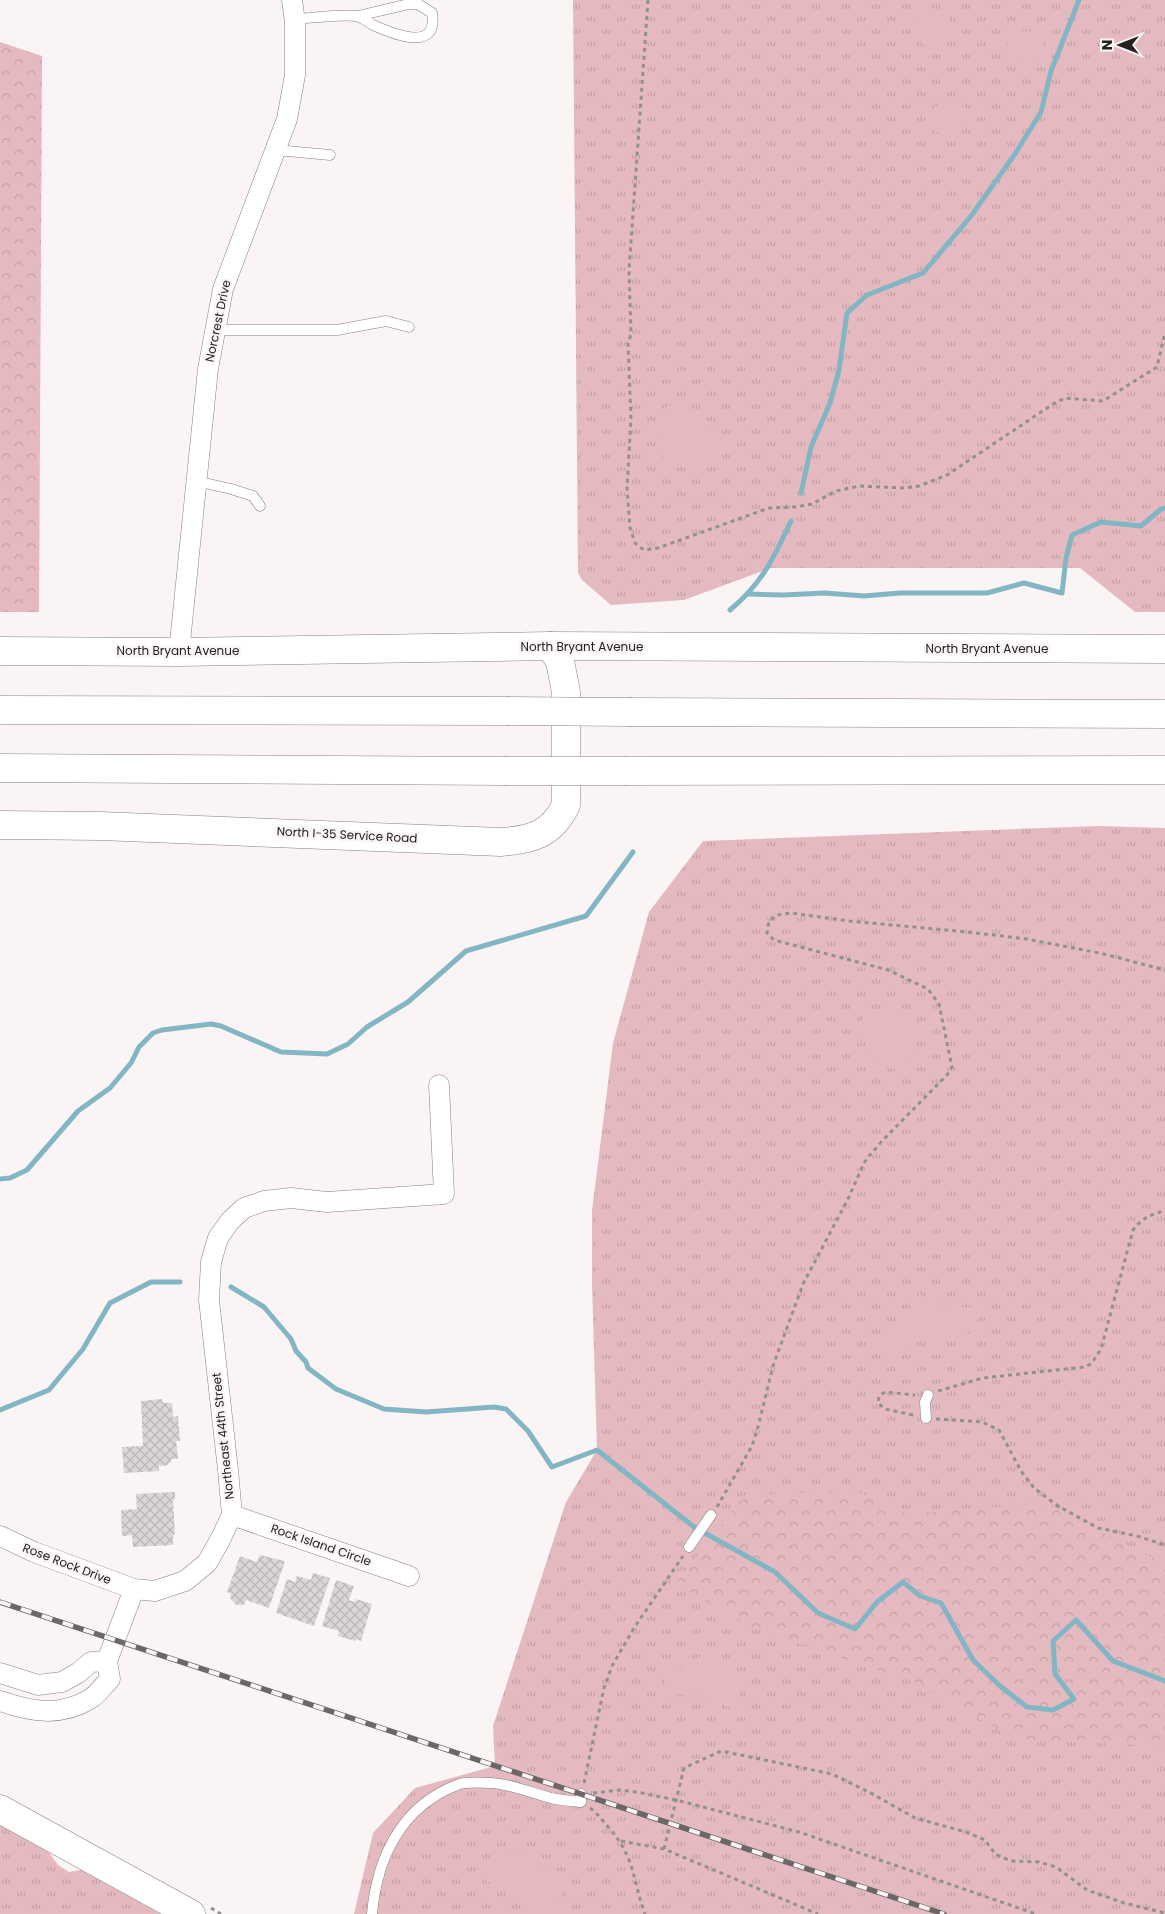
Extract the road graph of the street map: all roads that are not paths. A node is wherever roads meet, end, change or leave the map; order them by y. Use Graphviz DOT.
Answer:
graph roads {
  1 [pos="293,10"];
  2 [pos="358,16"];
  3 [pos="276,150"];
  4 [pos="330,155"];
  5 [pos="409,327"];
  6 [pos="215,330"];
  7 [pos="196,481"];
  8 [pos="260,506"];
  9 [pos="550,646"];
  10 [pos="603,647"];
  11 [pos="1165,650"];
  12 [pos="0,651"];
  13 [pos="179,652"];
  14 [pos="566,692"];
  15 [pos="0,710"];
  16 [pos="1165,714"];
  17 [pos="0,768"];
  18 [pos="1165,770"];
  19 [pos="0,825"];
  20 [pos="439,1085"];
  21 [pos="928,1395"];
  22 [pos="926,1418"];
  23 [pos="232,1515"];
  24 [pos="711,1516"];
  25 [pos="0,1536"];
  26 [pos="688,1547"];
  27 [pos="409,1576"];
  28 [pos="134,1589"];
  29 [pos="107,1660"];
  30 [pos="0,1673"];
  31 [pos="38,1685"];
  32 [pos="0,1700"];
  33 [pos="34,1711"];
  34 [pos="581,1798"];
  35 [pos="0,1809"];
  36 [pos="191,1914"];
  37 [pos="372,1914"];
  1 -- 2 [label="lane"];
  1 -- 3 [label="street, Norcrest Drive"];
  2 -- 2 [label="lane"];
  3 -- 4 [label="lane"];
  3 -- 6 [label="street, Norcrest Drive"];
  5 -- 6 [label="lane"];
  6 -- 7 [label="street, Norcrest Drive"];
  7 -- 8 [label="lane"];
  7 -- 13 [label="street, Norcrest Drive"];
  9 -- 10 [label="main road, North Bryant Avenue"];
  9 -- 13 [label="main road, North Bryant Avenue"];
  9 -- 14 [label="main road, North I-35 Service Road"];
  10 -- 11 [label="main road, North Bryant Avenue"];
  10 -- 14 [label="main road"];
  12 -- 13 [label="main road, North Bryant Avenue"];
  14 -- 19 [label="main road, North I-35 Service Road"];
  15 -- 16 [label="main road, bridge"];
  17 -- 18 [label="main road, bridge"];
  20 -- 23 [label="street, Northeast 44th Street"];
  21 -- 22 [label="lane"];
  23 -- 27 [label="street, Rock Island Circle"];
  23 -- 28 [label="street, Northeast 44th Street"];
  24 -- 26 [label="lane"];
  25 -- 28 [label="street, Rose Rock Drive"];
  28 -- 29 [label="street"];
  29 -- 31 [label="street"];
  29 -- 33 [label="street"];
  30 -- 31 [label="street"];
  31 -- 33 [label="street"];
  32 -- 33 [label="street"];
  34 -- 37 [label="lane"];
  35 -- 36 [label="main road"];
}
